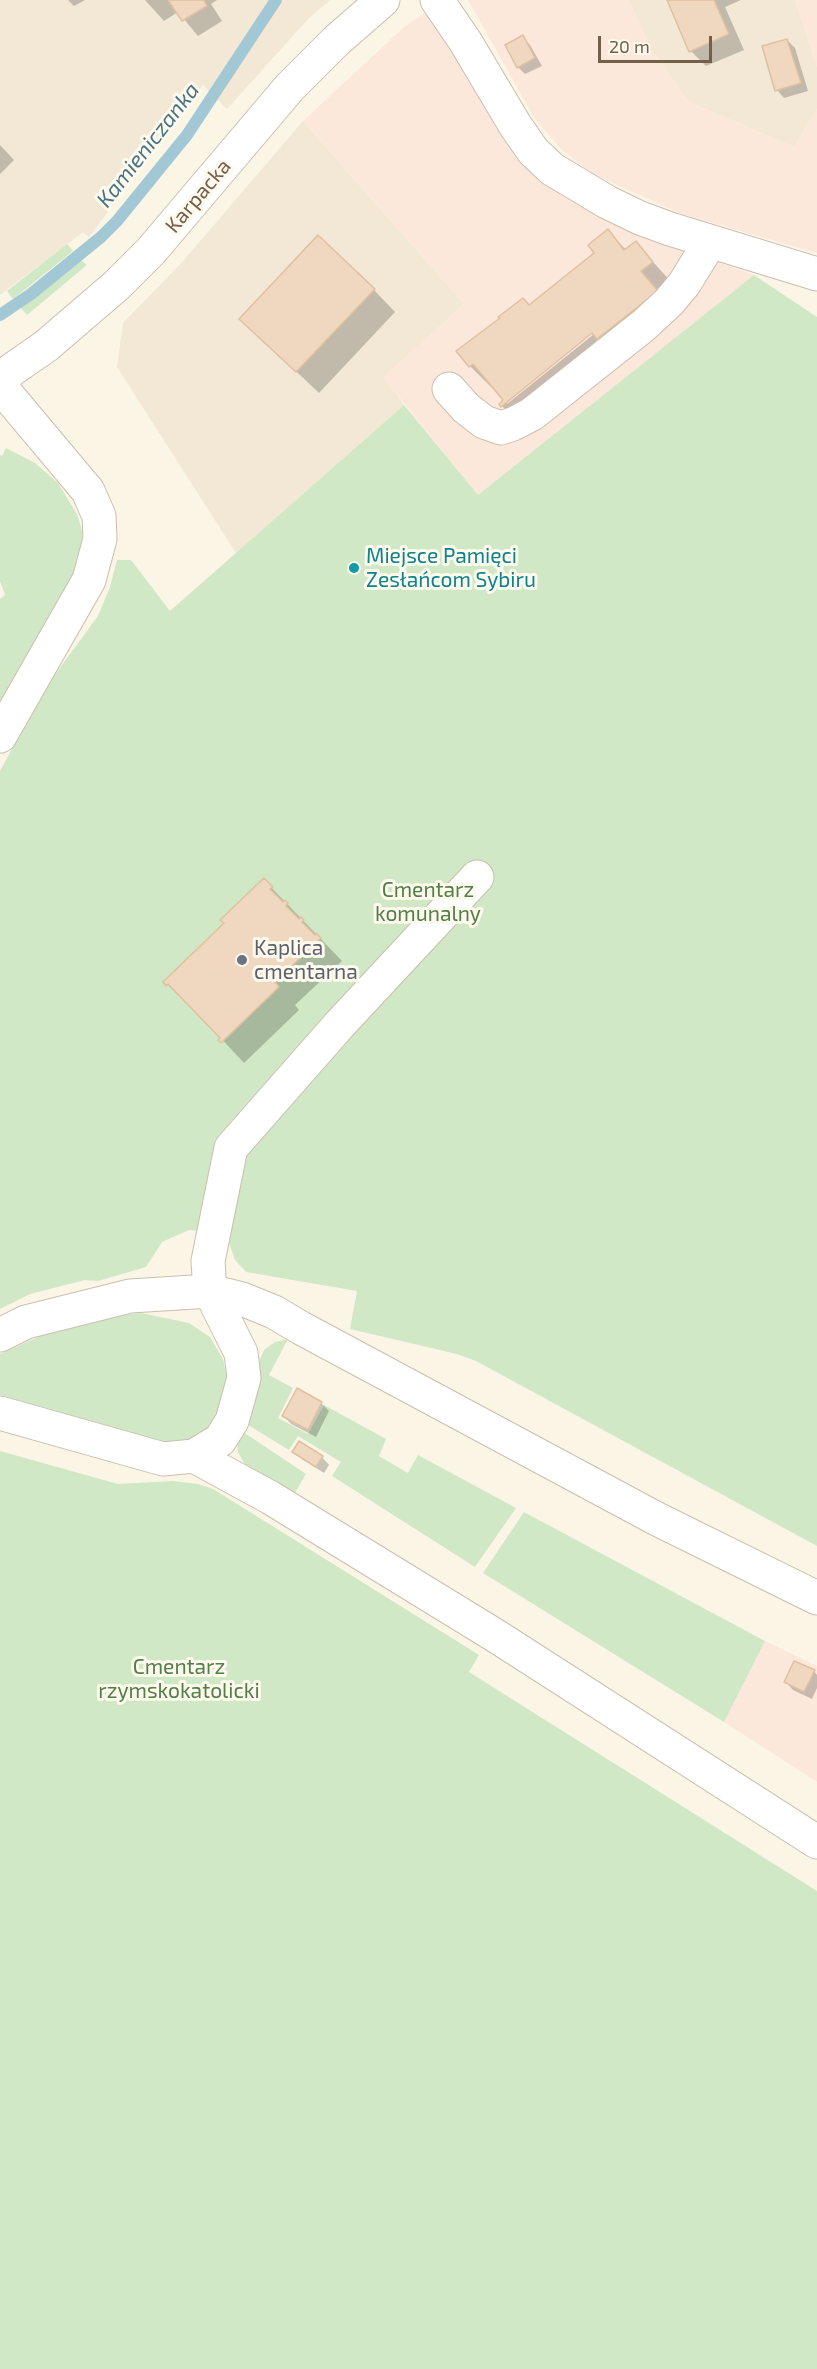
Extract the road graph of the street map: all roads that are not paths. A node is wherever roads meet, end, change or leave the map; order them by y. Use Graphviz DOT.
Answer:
graph roads {
  1 [pos="383,0"];
  2 [pos="436,0"];
  3 [pos="710,242"];
  4 [pos="817,274"];
  5 [pos="0,378"];
  6 [pos="0,386"];
  7 [pos="449,389"];
  8 [pos="0,736"];
  9 [pos="477,877"];
  10 [pos="210,1291"];
  11 [pos="0,1335"];
  12 [pos="0,1413"];
  13 [pos="194,1456"];
  14 [pos="817,1598"];
  15 [pos="817,1842"];
  1 -- 5 [label="street, Karpacka"];
  2 -- 3 [label="street"];
  3 -- 4 [label="street"];
  3 -- 7 [label="street"];
  6 -- 8 [label="street"];
  9 -- 10 [label="street"];
  10 -- 11 [label="street"];
  10 -- 13 [label="street"];
  10 -- 14 [label="street"];
  12 -- 13 [label="street"];
  13 -- 15 [label="street"];
}
